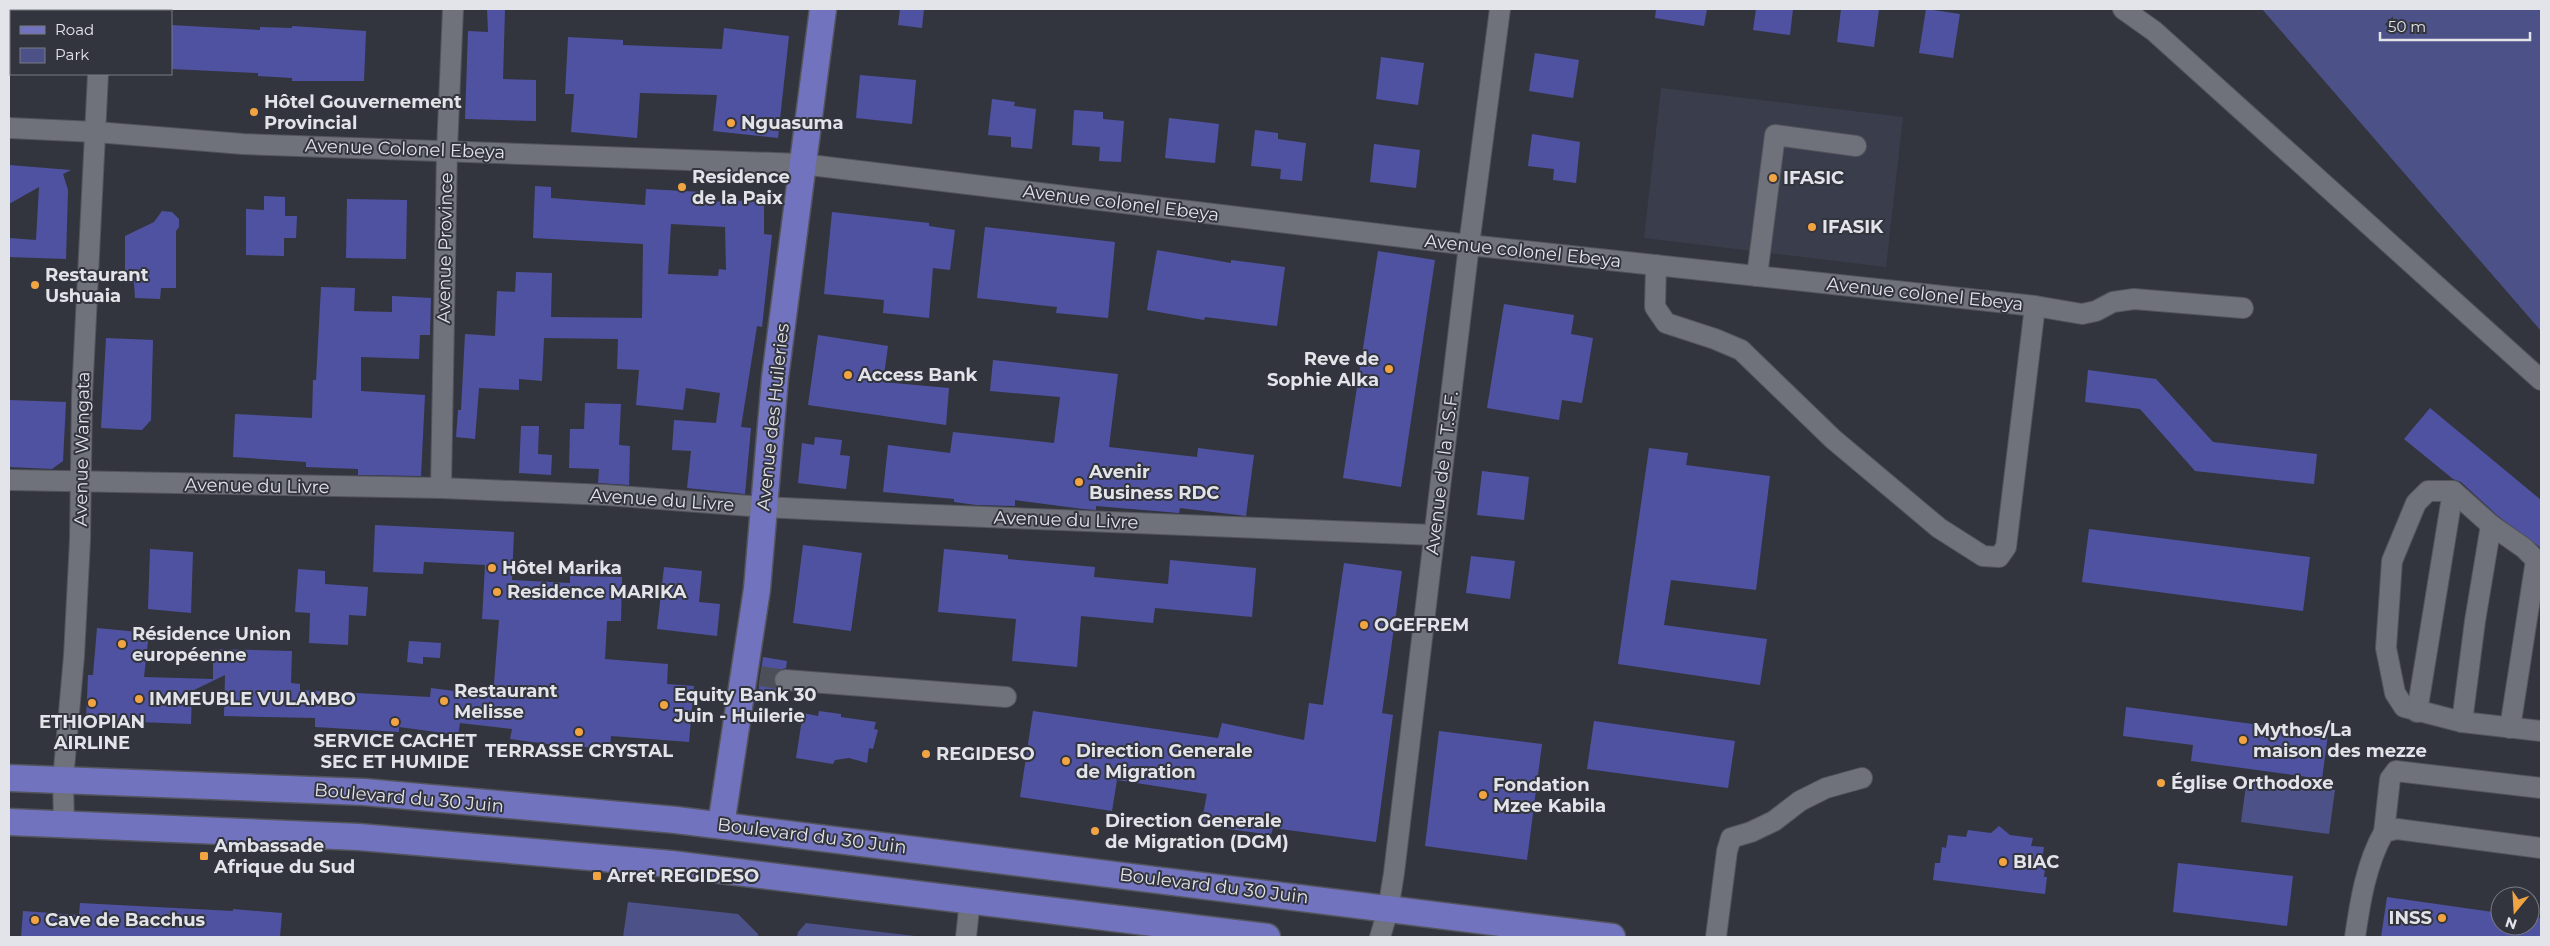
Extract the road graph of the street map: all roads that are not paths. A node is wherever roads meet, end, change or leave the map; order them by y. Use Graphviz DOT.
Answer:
graph roads {
  1 [pos="452,9"];
  2 [pos="823,9"];
  3 [pos="1500,9"];
  4 [pos="2123,9"];
  5 [pos="98,75"];
  6 [pos="9,128"];
  7 [pos="96,132"];
  8 [pos="1856,146"];
  9 [pos="447,150"];
  10 [pos="802,164"];
  11 [pos="1469,245"];
  12 [pos="1656,265"];
  13 [pos="1757,276"];
  14 [pos="2035,306"];
  15 [pos="2243,308"];
  16 [pos="2541,380"];
  17 [pos="9,480"];
  18 [pos="82,482"];
  19 [pos="441,488"];
  20 [pos="2453,491"];
  21 [pos="763,507"];
  22 [pos="2491,525"];
  23 [pos="1434,535"];
  24 [pos="2539,562"];
  25 [pos="785,680"];
  26 [pos="1006,697"];
  27 [pos="2417,712"];
  28 [pos="2462,722"];
  29 [pos="2510,728"];
  30 [pos="2541,731"];
  31 [pos="9,778"];
  32 [pos="1862,778"];
  33 [pos="63,780"];
  34 [pos="2541,788"];
  35 [pos="9,822"];
  36 [pos="64,824"];
  37 [pos="721,825"];
  38 [pos="2384,832"];
  39 [pos="2541,848"];
  40 [pos="970,900"];
  41 [pos="1388,910"];
  42 [pos="966,937"];
  43 [pos="1268,937"];
  44 [pos="1380,937"];
  45 [pos="1612,937"];
  46 [pos="1716,937"];
  47 [pos="2355,937"];
  1 -- 9 [label="street, Avenue Province"];
  2 -- 10 [label="main road, Avenue des Huileries"];
  3 -- 11 [label="street, Avenue de la T.S.F."];
  4 -- 16 [label="street"];
  5 -- 7 [label="street, Avenue Wangata"];
  6 -- 7 [label="street, Avenue Colonel Ebeya"];
  7 -- 9 [label="street, Avenue Colonel Ebeya"];
  7 -- 18 [label="street, Avenue Wangata"];
  8 -- 13 [label="street"];
  9 -- 10 [label="street, Avenue Colonel Ebeya"];
  9 -- 19 [label="street, Avenue Province"];
  10 -- 11 [label="street, Avenue colonel Ebeya"];
  10 -- 21 [label="main road, Avenue des Huileries"];
  11 -- 12 [label="street, Avenue colonel Ebeya"];
  11 -- 23 [label="street, Avenue de la T.S.F."];
  12 -- 13 [label="street, Avenue colonel Ebeya"];
  12 -- 14 [label="street"];
  13 -- 14 [label="street, Avenue colonel Ebeya"];
  14 -- 15 [label="street, Avenue colonel Ebeya"];
  17 -- 18 [label="street, Avenue du Livre"];
  18 -- 19 [label="street, Avenue du Livre"];
  18 -- 33 [label="street, Avenue Wangata"];
  19 -- 21 [label="street, Avenue du Livre"];
  20 -- 22 [label="street"];
  20 -- 27 [label="street"];
  20 -- 27 [label="street"];
  21 -- 23 [label="street, Avenue du Livre"];
  21 -- 37 [label="main road, Avenue des Huileries"];
  22 -- 24 [label="street"];
  22 -- 28 [label="street"];
  23 -- 41 [label="street, Avenue de la T.S.F."];
  24 -- 29 [label="street"];
  25 -- 26 [label="street"];
  27 -- 28 [label="street"];
  28 -- 29 [label="street"];
  29 -- 30 [label="street"];
  31 -- 33 [label="main road, Boulevard du 30 Juin"];
  32 -- 46 [label="street"];
  33 -- 36 [label="street, Avenue Wangata"];
  33 -- 37 [label="main road, Boulevard du 30 Juin"];
  34 -- 38 [label="street"];
  35 -- 36 [label="main road"];
  36 -- 40 [label="main road"];
  37 -- 41 [label="main road, Boulevard du 30 Juin"];
  38 -- 39 [label="street"];
  38 -- 47 [label="street"];
  40 -- 42 [label="street"];
  40 -- 43 [label="main road"];
  41 -- 44 [label="street, Avenue de la T.S.F."];
  41 -- 45 [label="main road, Boulevard du 30 Juin"];
}
